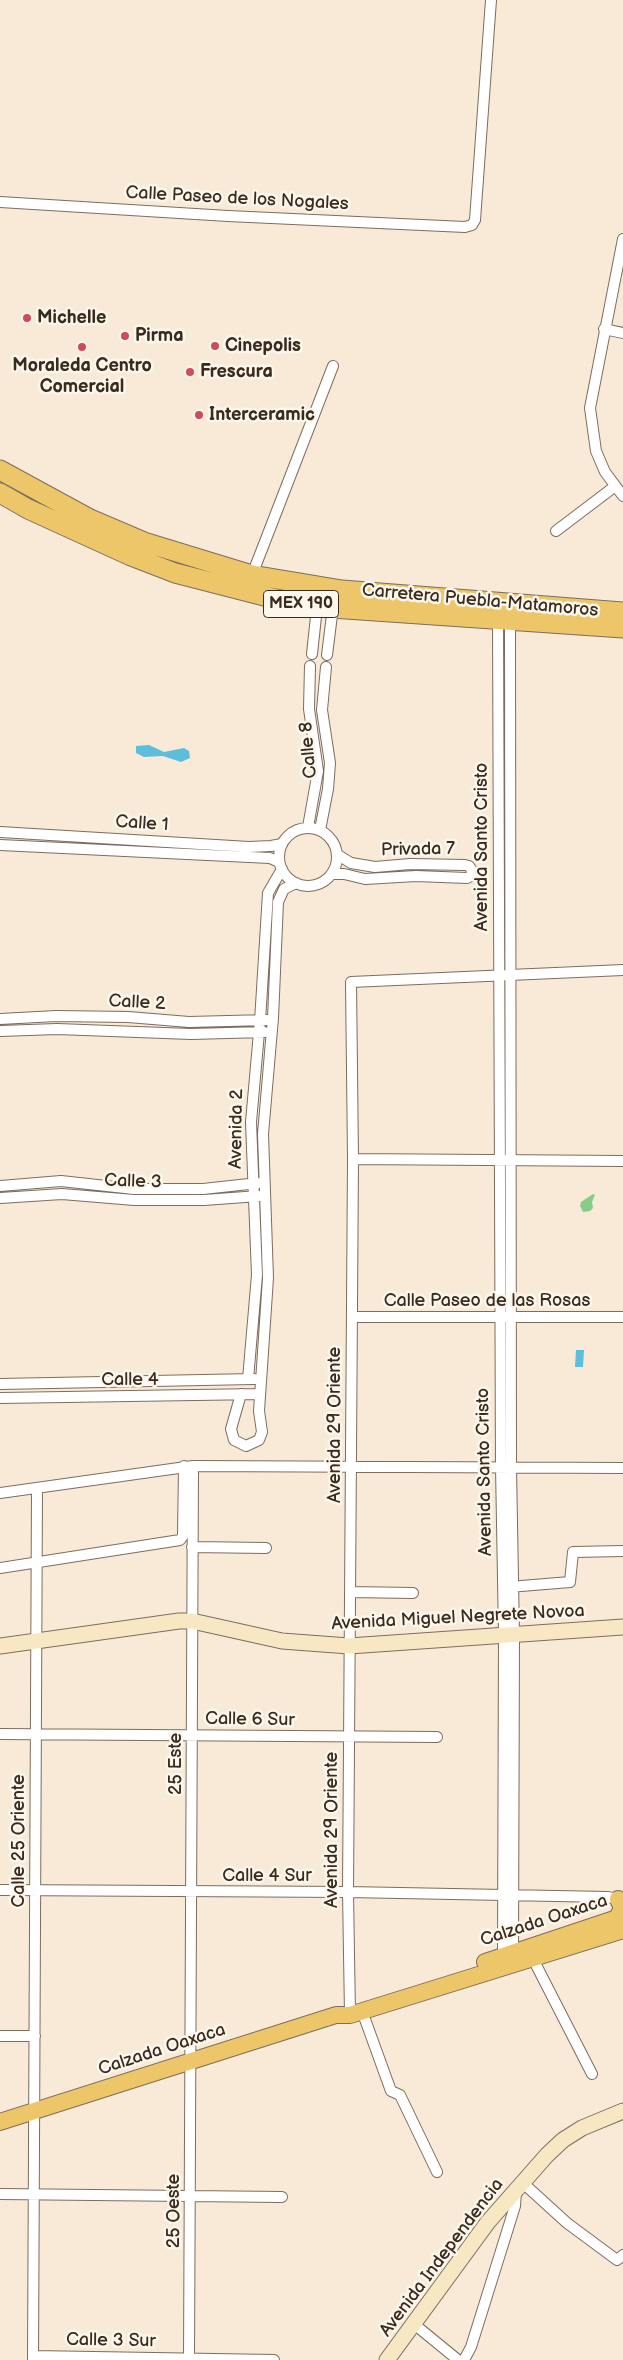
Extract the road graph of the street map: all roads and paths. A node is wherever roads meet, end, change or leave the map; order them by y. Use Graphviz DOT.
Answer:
graph roads {
  1 [pos="491,0"];
  2 [pos="0,202"];
  3 [pos="623,239"];
  4 [pos="619,272"];
  5 [pos="604,329"];
  6 [pos="623,333"];
  7 [pos="333,366"];
  8 [pos="0,470"];
  9 [pos="614,487"];
  10 [pos="0,493"];
  11 [pos="623,496"];
  12 [pos="556,531"];
  13 [pos="252,575"];
  14 [pos="325,607"];
  15 [pos="623,612"];
  16 [pos="504,619"];
  17 [pos="623,628"];
  18 [pos="312,654"];
  19 [pos="327,655"];
  20 [pos="310,666"];
  21 [pos="326,667"];
  22 [pos="498,706"];
  23 [pos="509,707"];
  24 [pos="308,827"];
  25 [pos="320,830"];
  26 [pos="0,832"];
  27 [pos="73,836"];
  28 [pos="282,844"];
  29 [pos="0,845"];
  30 [pos="73,849"];
  31 [pos="338,855"];
  32 [pos="280,866"];
  33 [pos="332,874"];
  34 [pos="296,883"];
  35 [pos="623,970"];
  36 [pos="499,974"];
  37 [pos="510,974"];
  38 [pos="499,987"];
  39 [pos="510,987"];
  40 [pos="56,1016"];
  41 [pos="0,1018"];
  42 [pos="273,1018"];
  43 [pos="260,1021"];
  44 [pos="57,1029"];
  45 [pos="0,1031"];
  46 [pos="259,1032"];
  47 [pos="272,1032"];
  48 [pos="353,1159"];
  49 [pos="500,1160"];
  50 [pos="510,1160"];
  51 [pos="623,1161"];
  52 [pos="264,1182"];
  53 [pos="252,1183"];
  54 [pos="29,1184"];
  55 [pos="0,1186"];
  56 [pos="265,1195"];
  57 [pos="31,1196"];
  58 [pos="253,1197"];
  59 [pos="0,1198"];
  60 [pos="352,1317"];
  61 [pos="623,1317"];
  62 [pos="506,1318"];
  63 [pos="248,1379"];
  64 [pos="262,1379"];
  65 [pos="0,1384"];
  66 [pos="241,1394"];
  67 [pos="260,1394"];
  68 [pos="0,1398"];
  69 [pos="188,1466"];
  70 [pos="506,1466"];
  71 [pos="351,1467"];
  72 [pos="623,1468"];
  73 [pos="37,1488"];
  74 [pos="0,1493"];
  75 [pos="192,1547"];
  76 [pos="266,1548"];
  77 [pos="623,1551"];
  78 [pos="35,1562"];
  79 [pos="0,1568"];
  80 [pos="514,1586"];
  81 [pos="503,1587"];
  82 [pos="350,1592"];
  83 [pos="413,1593"];
  84 [pos="192,1621"];
  85 [pos="623,1627"];
  86 [pos="509,1634"];
  87 [pos="35,1641"];
  88 [pos="0,1646"];
  89 [pos="349,1646"];
  90 [pos="0,1734"];
  91 [pos="36,1735"];
  92 [pos="192,1736"];
  93 [pos="349,1737"];
  94 [pos="437,1737"];
  95 [pos="0,1890"];
  96 [pos="35,1890"];
  97 [pos="192,1892"];
  98 [pos="348,1892"];
  99 [pos="508,1895"];
  100 [pos="620,1899"];
  101 [pos="621,1921"];
  102 [pos="508,1954"];
  103 [pos="533,1959"];
  104 [pos="349,2011"];
  105 [pos="0,2036"];
  106 [pos="35,2036"];
  107 [pos="191,2062"];
  108 [pos="592,2074"];
  109 [pos="623,2111"];
  110 [pos="35,2112"];
  111 [pos="0,2122"];
  112 [pos="437,2172"];
  113 [pos="519,2188"];
  114 [pos="0,2194"];
  115 [pos="34,2195"];
  116 [pos="190,2196"];
  117 [pos="282,2198"];
  118 [pos="620,2257"];
  119 [pos="414,2324"];
  120 [pos="33,2358"];
  121 [pos="189,2359"];
  122 [pos="274,2360"];
  123 [pos="388,2360"];
  124 [pos="458,2360"];
  125 [pos="464,2360"];
  1 -- 2 [label="street, Calle Paseo de los Nogales"];
  3 -- 4 [label="street"];
  4 -- 5 [label="street"];
  5 -- 6 [label="street"];
  5 -- 9 [label="street"];
  7 -- 13 [label="street"];
  8 -- 13 [label="highway, Carretera Puebla-Matamoros / MEX 190"];
  9 -- 11 [label="street"];
  9 -- 12 [label="street"];
  10 -- 14 [label="highway, Carretera Puebla-Matamoros / MEX 190"];
  13 -- 15 [label="highway, Carretera Puebla-Matamoros / MEX 190"];
  14 -- 16 [label="highway, Carretera Puebla-Matamoros / MEX 190"];
  14 -- 18 [label="street"];
  14 -- 19 [label="street"];
  16 -- 17 [label="highway, Carretera Puebla-Matamoros / MEX 190"];
  16 -- 22 [label="street, Avenida Santo Cristo"];
  16 -- 23 [label="street, Avenida Santo Cristo"];
  20 -- 24 [label="street, Calle 8"];
  21 -- 25 [label="street, Calle 8"];
  22 -- 23 [label="street"];
  22 -- 36 [label="street, Avenida Santo Cristo"];
  23 -- 37 [label="street, Avenida Santo Cristo"];
  24 -- 25 [label="street"];
  24 -- 28 [label="street"];
  25 -- 31 [label="street"];
  26 -- 27 [label="street, Calle 1"];
  27 -- 28 [label="street, Calle 1"];
  27 -- 30 [label="street"];
  28 -- 32 [label="street"];
  29 -- 30 [label="street, Calle 1"];
  30 -- 32 [label="street, Calle 1"];
  31 -- 33 [label="street"];
  31 -- 33 [label="street, Privada 7"];
  32 -- 34 [label="street"];
  32 -- 43 [label="street, Avenida 2"];
  33 -- 34 [label="street"];
  34 -- 42 [label="street, Avenida 2"];
  35 -- 37 [label="street"];
  36 -- 37 [label="street"];
  36 -- 38 [label="street, Avenida Santo Cristo"];
  36 -- 48 [label="street, Avenida 29 Oriente"];
  37 -- 39 [label="street, Avenida Santo Cristo"];
  38 -- 39 [label="street"];
  38 -- 49 [label="street, Avenida Santo Cristo"];
  39 -- 50 [label="street, Avenida Santo Cristo"];
  40 -- 41 [label="street, Calle 2"];
  40 -- 43 [label="street, Calle 2"];
  40 -- 44 [label="street"];
  42 -- 43 [label="street, Calle 2"];
  42 -- 47 [label="street, Avenida 2"];
  43 -- 46 [label="street, Avenida 2"];
  44 -- 45 [label="street, Calle 2"];
  44 -- 46 [label="street, Calle 2"];
  46 -- 47 [label="street, Calle 2"];
  46 -- 53 [label="street, Avenida 2"];
  47 -- 52 [label="street, Avenida 2"];
  48 -- 49 [label="street"];
  48 -- 60 [label="street, Avenida 29 Oriente"];
  49 -- 50 [label="street"];
  49 -- 62 [label="street, Avenida Santo Cristo"];
  50 -- 51 [label="street"];
  50 -- 62 [label="street, Avenida Santo Cristo"];
  52 -- 53 [label="street, Calle 3"];
  52 -- 56 [label="street, Avenida 2"];
  53 -- 54 [label="street, Calle 3"];
  53 -- 58 [label="street, Avenida 2"];
  54 -- 55 [label="street, Calle 3"];
  54 -- 57 [label="street"];
  56 -- 58 [label="street, Calle 3"];
  56 -- 64 [label="street, Avenida 2"];
  57 -- 58 [label="street, Calle 3"];
  57 -- 59 [label="street, Calle 3"];
  58 -- 63 [label="street, Avenida 2"];
  60 -- 62 [label="street, Calle Paseo de las Rosas"];
  60 -- 71 [label="street, Avenida 29 Oriente"];
  61 -- 62 [label="street, Calle Paseo de las Rosas"];
  62 -- 70 [label="street, Avenida Santo Cristo"];
  63 -- 64 [label="street"];
  63 -- 65 [label="street, Calle 4"];
  64 -- 67 [label="street, Avenida 2"];
  66 -- 67 [label="street, Calle 4"];
  66 -- 67 [label="street, Avenida 2"];
  66 -- 68 [label="street, Calle 4"];
  69 -- 71 [label="street"];
  69 -- 73 [label="street"];
  69 -- 75 [label="street, 25 Este"];
  69 -- 78 [label="street"];
  70 -- 71 [label="street"];
  70 -- 72 [label="street"];
  70 -- 80 [label="street, Avenida Santo Cristo"];
  70 -- 81 [label="street, Avenida Santo Cristo"];
  71 -- 82 [label="street, Avenida 29 Oriente"];
  73 -- 74 [label="street"];
  73 -- 78 [label="street, Calle 25 Oriente"];
  75 -- 76 [label="street"];
  75 -- 84 [label="street, 25 Este"];
  77 -- 80 [label="street"];
  78 -- 79 [label="street"];
  78 -- 87 [label="street, Calle 25 Oriente"];
  80 -- 81 [label="street"];
  80 -- 86 [label="street, Avenida Santo Cristo"];
  81 -- 86 [label="street, Avenida Santo Cristo"];
  82 -- 83 [label="street"];
  82 -- 89 [label="street, Avenida 29 Oriente"];
  84 -- 87 [label="main road, Avenida Miguel Negrete Novoa"];
  84 -- 89 [label="main road, Avenida Miguel Negrete Novoa"];
  84 -- 92 [label="street, 25 Este"];
  85 -- 86 [label="main road, Avenida Miguel Negrete Novoa"];
  86 -- 89 [label="main road, Avenida Miguel Negrete Novoa"];
  86 -- 99 [label="street, Avenida Santo Cristo"];
  87 -- 88 [label="main road, Avenida Miguel Negrete Novoa"];
  87 -- 91 [label="street, Calle 25 Oriente"];
  89 -- 93 [label="street, Avenida 29 Oriente"];
  90 -- 91 [label="street, Calle 6 Sur"];
  91 -- 92 [label="street, Calle 6 Sur"];
  91 -- 96 [label="street, Calle 25 Oriente"];
  92 -- 93 [label="street, Calle 6 Sur"];
  92 -- 97 [label="street, 25 Este"];
  93 -- 94 [label="street, Calle 6 Sur"];
  93 -- 98 [label="street, Avenida 29 Oriente"];
  95 -- 96 [label="street, Calle 4 Sur"];
  96 -- 97 [label="street, Calle 4 Sur"];
  96 -- 106 [label="street, Calle 25 Oriente"];
  97 -- 98 [label="street, Calle 4 Sur"];
  97 -- 107 [label="street, 25 Este"];
  98 -- 99 [label="street, Calle 4 Sur"];
  98 -- 104 [label="street, Avenida 29 Oriente"];
  99 -- 100 [label="street, Calle 4 Sur"];
  99 -- 102 [label="street, Avenida Santo Cristo"];
  100 -- 101 [label="main road"];
  101 -- 102 [label="main road, Calzada Oaxaca"];
  101 -- 103 [label="main road, Calzada Oaxaca"];
  102 -- 104 [label="main road, Calzada Oaxaca"];
  103 -- 104 [label="main road, Calzada Oaxaca"];
  103 -- 108 [label="street"];
  104 -- 107 [label="main road, Calzada Oaxaca"];
  104 -- 112 [label="street, Avenida 29 Oriente"];
  105 -- 106 [label="street"];
  106 -- 110 [label="street, Calle 25 Oriente"];
  107 -- 110 [label="main road, Calzada Oaxaca"];
  107 -- 116 [label="street, 25 Oeste"];
  109 -- 113 [label="main road, Avenida Independencia"];
  110 -- 111 [label="main road, Calzada Oaxaca"];
  110 -- 115 [label="street, Calle 25 Oriente"];
  113 -- 118 [label="street"];
  113 -- 119 [label="main road, Avenida Independencia"];
  113 -- 125 [label="street"];
  114 -- 115 [label="street"];
  115 -- 116 [label="street"];
  115 -- 120 [label="street, Calle 25 Oriente"];
  116 -- 117 [label="street"];
  116 -- 121 [label="street, 25 Oeste"];
  119 -- 123 [label="main road, Avenida Independencia"];
  119 -- 124 [label="street"];
  120 -- 121 [label="street, Calle 3 Sur"];
  121 -- 122 [label="street, Calle 3 Sur"];
}
